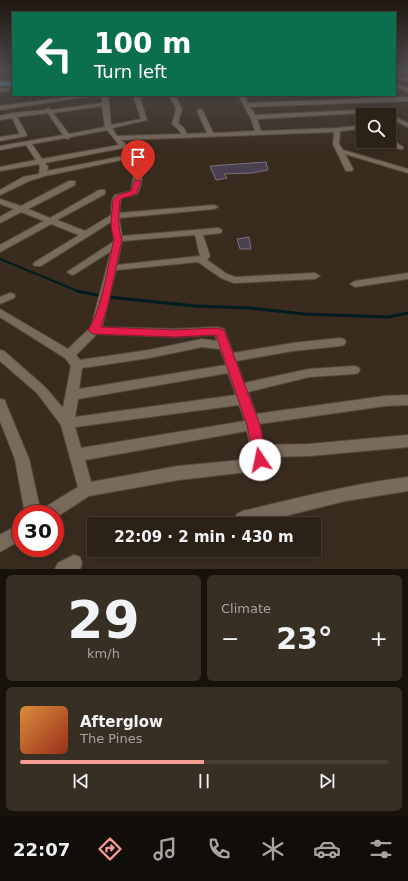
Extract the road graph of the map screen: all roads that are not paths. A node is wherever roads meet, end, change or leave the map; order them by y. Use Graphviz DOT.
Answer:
graph roads {
  1 [pos="74,98"];
  2 [pos="105,98"];
  3 [pos="137,98"];
  4 [pos="173,98"];
  5 [pos="242,98"];
  6 [pos="363,98"];
  7 [pos="408,99"];
  8 [pos="368,101"];
  9 [pos="105,104"];
  10 [pos="246,106"];
  11 [pos="375,106"];
  12 [pos="0,108"];
  13 [pos="48,110"];
  14 [pos="200,111"];
  15 [pos="356,114"];
  16 [pos="13,116"];
  17 [pos="356,116"];
  18 [pos="253,117"];
  19 [pos="0,118"];
  20 [pos="396,119"];
  21 [pos="396,125"];
  22 [pos="407,125"];
  23 [pos="109,128"];
  24 [pos="356,128"];
  25 [pos="337,130"];
  26 [pos="259,133"];
  27 [pos="211,135"];
  28 [pos="185,136"];
  29 [pos="68,137"];
  30 [pos="115,138"];
  31 [pos="0,139"];
  32 [pos="29,144"];
  33 [pos="396,144"];
  34 [pos="124,146"];
  35 [pos="0,148"];
  36 [pos="401,148"];
  37 [pos="344,152"];
  38 [pos="133,156"];
  39 [pos="41,161"];
  40 [pos="349,169"];
  41 [pos="0,170"];
  42 [pos="408,171"];
  43 [pos="42,174"];
  44 [pos="72,183"];
  45 [pos="102,192"];
  46 [pos="0,193"];
  47 [pos="0,201"];
  48 [pos="214,207"];
  49 [pos="20,209"];
  50 [pos="115,216"];
  51 [pos="0,220"];
  52 [pos="51,221"];
  53 [pos="218,231"];
  54 [pos="198,232"];
  55 [pos="84,234"];
  56 [pos="117,241"];
  57 [pos="0,250"];
  58 [pos="200,260"];
  59 [pos="38,264"];
  60 [pos="111,268"];
  61 [pos="72,272"];
  62 [pos="315,276"];
  63 [pos="408,276"];
  64 [pos="355,284"];
  65 [pos="10,296"];
  66 [pos="0,301"];
  67 [pos="0,312"];
  68 [pos="93,330"];
  69 [pos="340,342"];
  70 [pos="0,354"];
  71 [pos="229,358"];
  72 [pos="73,360"];
  73 [pos="354,370"];
  74 [pos="241,394"];
  75 [pos="72,395"];
  76 [pos="408,400"];
  77 [pos="0,404"];
  78 [pos="252,422"];
  79 [pos="67,423"];
  80 [pos="408,441"];
  81 [pos="258,451"];
  82 [pos="76,455"];
  83 [pos="408,484"];
  84 [pos="86,490"];
  85 [pos="31,505"];
  86 [pos="62,505"];
  87 [pos="252,517"];
  88 [pos="12,537"];
  89 [pos="0,544"];
  1 -- 12 [label="street"];
  2 -- 9 [label="street"];
  3 -- 23 [label="street"];
  4 -- 28 [label="street"];
  5 -- 10 [label="street"];
  6 -- 8 [label="street"];
  7 -- 8 [label="street"];
  8 -- 10 [label="street"];
  8 -- 11 [label="street"];
  9 -- 13 [label="street"];
  9 -- 23 [label="street"];
  10 -- 18 [label="street"];
  11 -- 18 [label="street"];
  13 -- 16 [label="street"];
  13 -- 29 [label="street"];
  14 -- 27 [label="street"];
  15 -- 18 [label="street"];
  16 -- 19 [label="street"];
  16 -- 31 [label="street"];
  17 -- 18 [label="street"];
  18 -- 26 [label="street"];
  20 -- 22 [label="street"];
  21 -- 22 [label="street"];
  23 -- 29 [label="street"];
  23 -- 30 [label="street"];
  24 -- 25 [label="street"];
  25 -- 26 [label="street"];
  25 -- 40 [label="street"];
  26 -- 27 [label="street"];
  27 -- 28 [label="street"];
  28 -- 30 [label="street"];
  29 -- 32 [label="street"];
  30 -- 34 [label="street"];
  32 -- 35 [label="street"];
  32 -- 39 [label="street"];
  33 -- 36 [label="street"];
  34 -- 38 [label="street"];
  34 -- 39 [label="street"];
  37 -- 42 [label="street"];
  38 -- 43 [label="street"];
  38 -- 50 [label="street"];
  39 -- 41 [label="street"];
  39 -- 43 [label="street"];
  43 -- 46 [label="street"];
  44 -- 49 [label="street"];
  45 -- 52 [label="street"];
  47 -- 49 [label="street"];
  48 -- 50 [label="street"];
  49 -- 51 [label="street"];
  49 -- 52 [label="street"];
  50 -- 55 [label="street"];
  50 -- 56 [label="street"];
  52 -- 55 [label="street"];
  52 -- 57 [label="street"];
  53 -- 54 [label="street"];
  54 -- 56 [label="street"];
  54 -- 58 [label="street"];
  55 -- 59 [label="street"];
  56 -- 60 [label="street"];
  56 -- 61 [label="street"];
  58 -- 60 [label="street"];
  58 -- 62 [label="street"];
  60 -- 68 [label="street"];
  63 -- 64 [label="street"];
  65 -- 66 [label="street"];
  67 -- 72 [label="street"];
  68 -- 71 [label="street"];
  68 -- 72 [label="street"];
  69 -- 71 [label="street"];
  70 -- 79 [label="street"];
  71 -- 72 [label="street"];
  71 -- 74 [label="street"];
  71 -- 75 [label="street"];
  72 -- 75 [label="street"];
  73 -- 74 [label="street"];
  74 -- 78 [label="street"];
  74 -- 79 [label="street"];
  75 -- 79 [label="street"];
  76 -- 78 [label="street"];
  77 -- 85 [label="street"];
  78 -- 81 [label="street"];
  78 -- 82 [label="street"];
  79 -- 82 [label="street"];
  80 -- 81 [label="street"];
  81 -- 84 [label="street"];
  82 -- 84 [label="street"];
  83 -- 87 [label="street"];
  84 -- 86 [label="street"];
  88 -- 89 [label="street"];
}
